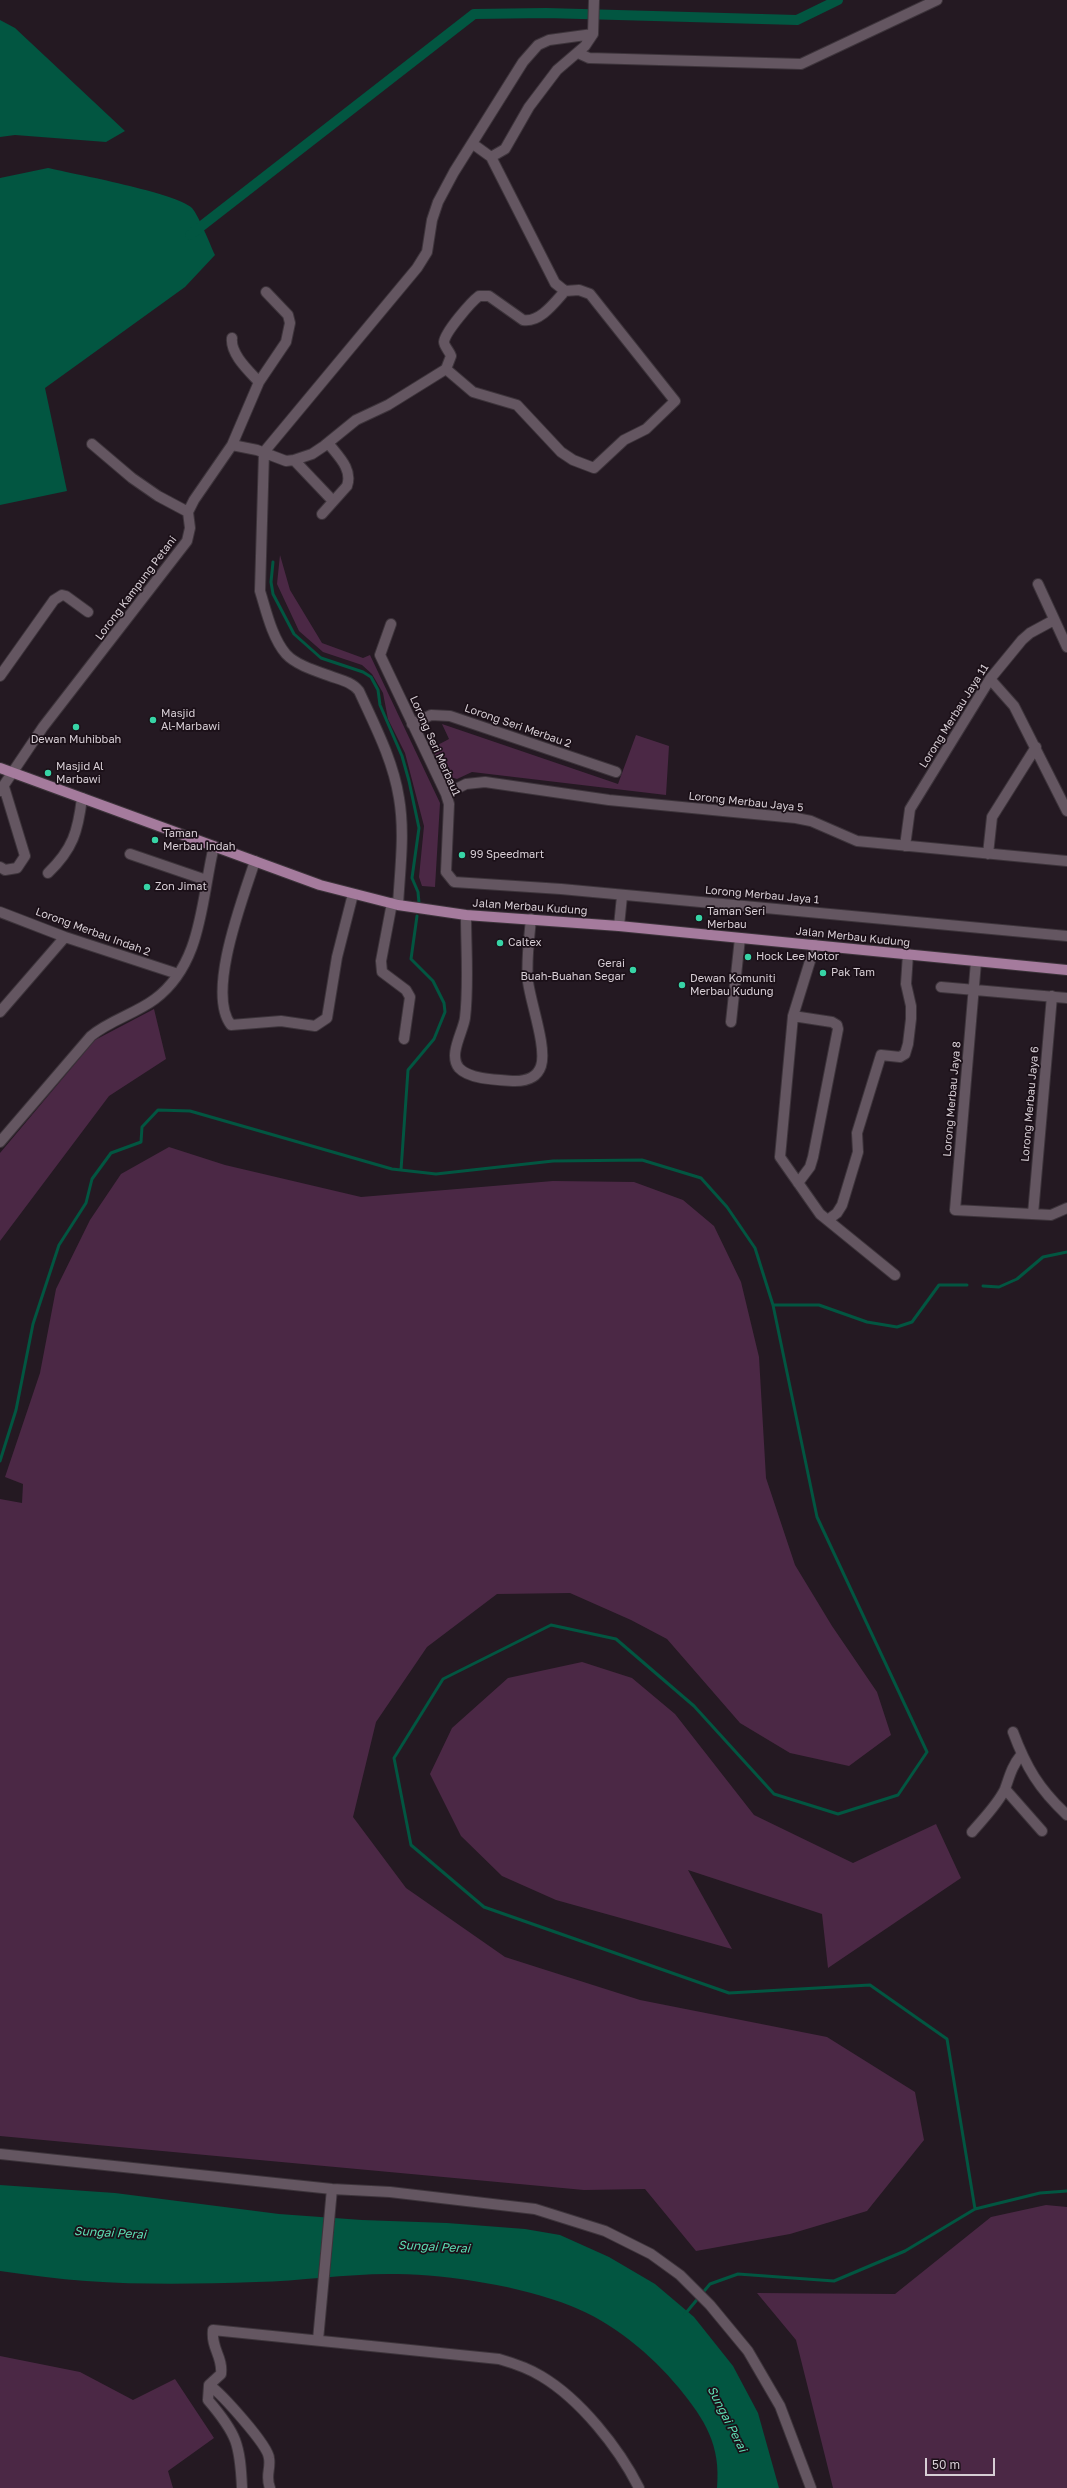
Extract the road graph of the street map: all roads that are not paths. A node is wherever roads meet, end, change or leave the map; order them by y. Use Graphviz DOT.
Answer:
graph roads {
  1 [pos="938,0"];
  2 [pos="594,1"];
  3 [pos="593,31"];
  4 [pos="578,53"];
  5 [pos="473,144"];
  6 [pos="491,156"];
  7 [pos="566,291"];
  8 [pos="266,292"];
  9 [pos="232,338"];
  10 [pos="446,369"];
  11 [pos="259,382"];
  12 [pos="328,443"];
  13 [pos="92,444"];
  14 [pos="232,445"];
  15 [pos="264,452"];
  16 [pos="294,460"];
  17 [pos="333,501"];
  18 [pos="188,512"];
  19 [pos="322,514"];
  20 [pos="1038,584"];
  21 [pos="88,612"];
  22 [pos="1054,620"];
  23 [pos="391,624"];
  24 [pos="1067,647"];
  25 [pos="0,676"];
  26 [pos="990,679"];
  27 [pos="412,724"];
  28 [pos="1036,747"];
  29 [pos="0,768"];
  30 [pos="12,772"];
  31 [pos="616,772"];
  32 [pos="2,789"];
  33 [pos="446,794"];
  34 [pos="82,798"];
  35 [pos="1067,811"];
  36 [pos="214,846"];
  37 [pos="905,846"];
  38 [pos="130,854"];
  39 [pos="988,854"];
  40 [pos="254,861"];
  41 [pos="1067,861"];
  42 [pos="0,867"];
  43 [pos="48,873"];
  44 [pos="206,880"];
  45 [pos="454,882"];
  46 [pos="353,894"];
  47 [pos="622,896"];
  48 [pos="395,904"];
  49 [pos="0,912"];
  50 [pos="466,915"];
  51 [pos="531,919"];
  52 [pos="620,926"];
  53 [pos="1067,936"];
  54 [pos="66,937"];
  55 [pos="740,938"];
  56 [pos="814,945"];
  57 [pos="908,954"];
  58 [pos="976,962"];
  59 [pos="1067,970"];
  60 [pos="178,974"];
  61 [pos="940,987"];
  62 [pos="974,990"];
  63 [pos="1052,996"];
  64 [pos="1067,998"];
  65 [pos="0,1012"];
  66 [pos="793,1016"];
  67 [pos="731,1022"];
  68 [pos="404,1039"];
  69 [pos="0,1142"];
  70 [pos="798,1183"];
  71 [pos="1067,1208"];
  72 [pos="1033,1214"];
  73 [pos="829,1219"];
  74 [pos="896,1275"];
  75 [pos="1013,1732"];
  76 [pos="1021,1755"];
  77 [pos="1005,1789"];
  78 [pos="1067,1815"];
  79 [pos="1042,1831"];
  80 [pos="972,1832"];
  81 [pos="0,2154"];
  82 [pos="332,2189"];
  83 [pos="318,2340"];
  84 [pos="209,2385"];
  85 [pos="242,2488"];
  86 [pos="270,2488"];
  87 [pos="639,2488"];
  88 [pos="811,2488"];
  1 -- 4 [label="street"];
  2 -- 3 [label="street"];
  3 -- 4 [label="street"];
  3 -- 5 [label="street"];
  4 -- 6 [label="street"];
  5 -- 6 [label="street"];
  5 -- 15 [label="street"];
  6 -- 7 [label="street"];
  7 -- 10 [label="street"];
  7 -- 10 [label="street"];
  8 -- 11 [label="street"];
  9 -- 11 [label="street"];
  10 -- 12 [label="street"];
  11 -- 14 [label="street"];
  12 -- 16 [label="street"];
  12 -- 17 [label="street"];
  13 -- 18 [label="street"];
  14 -- 15 [label="street"];
  14 -- 18 [label="street"];
  15 -- 16 [label="street"];
  15 -- 48 [label="street"];
  16 -- 17 [label="street"];
  17 -- 19 [label="street"];
  18 -- 30 [label="street, Lorong Kampung Petani"];
  20 -- 22 [label="street"];
  21 -- 25 [label="street"];
  22 -- 24 [label="street"];
  22 -- 26 [label="street, Lorong Merbau Jaya 11"];
  23 -- 27 [label="street, Lorong Seri Merbau1"];
  26 -- 28 [label="street"];
  26 -- 37 [label="street, Lorong Merbau Jaya 11"];
  27 -- 31 [label="street, Lorong Seri Merbau 2"];
  27 -- 33 [label="street, Lorong Seri Merbau1"];
  28 -- 35 [label="street"];
  28 -- 39 [label="street"];
  29 -- 30 [label="main road, Jalan Merbau Kudung"];
  30 -- 32 [label="street, Lorong Kampung Petani"];
  30 -- 34 [label="main road, Jalan Merbau Kudung"];
  32 -- 42 [label="street"];
  33 -- 37 [label="street, Lorong Merbau Jaya 5"];
  33 -- 45 [label="street, Lorong Seri Merbau1"];
  34 -- 36 [label="main road, Jalan Merbau Kudung"];
  34 -- 43 [label="street"];
  36 -- 40 [label="main road, Jalan Merbau Kudung"];
  36 -- 44 [label="street"];
  37 -- 39 [label="street, Lorong Merbau Jaya 5"];
  38 -- 44 [label="street"];
  39 -- 41 [label="street, Lorong Merbau Jaya 5"];
  40 -- 46 [label="main road, Jalan Merbau Kudung"];
  40 -- 46 [label="street"];
  44 -- 60 [label="street"];
  45 -- 47 [label="street, Lorong Merbau Jaya 1"];
  46 -- 48 [label="main road, Jalan Merbau Kudung"];
  47 -- 52 [label="street"];
  47 -- 53 [label="street, Lorong Merbau Jaya 1"];
  48 -- 50 [label="main road, Jalan Merbau Kudung"];
  48 -- 68 [label="street"];
  49 -- 54 [label="street, Lorong Merbau Indah 2"];
  50 -- 51 [label="main road, Jalan Merbau Kudung"];
  50 -- 51 [label="street"];
  51 -- 52 [label="main road, Jalan Merbau Kudung"];
  52 -- 55 [label="main road, Jalan Merbau Kudung"];
  54 -- 60 [label="street, Lorong Merbau Indah 2"];
  54 -- 65 [label="street"];
  55 -- 56 [label="main road, Jalan Merbau Kudung"];
  55 -- 67 [label="street"];
  56 -- 57 [label="main road, Jalan Merbau Kudung"];
  56 -- 66 [label="street"];
  57 -- 58 [label="main road, Jalan Merbau Kudung"];
  57 -- 73 [label="street"];
  58 -- 59 [label="main road, Jalan Merbau Kudung"];
  58 -- 62 [label="street, Lorong Merbau Jaya 8"];
  60 -- 69 [label="street"];
  61 -- 62 [label="street"];
  62 -- 63 [label="street"];
  62 -- 72 [label="street, Lorong Merbau Jaya 8"];
  63 -- 64 [label="street"];
  63 -- 72 [label="street, Lorong Merbau Jaya 6"];
  66 -- 70 [label="street"];
  66 -- 70 [label="street"];
  70 -- 73 [label="street"];
  71 -- 72 [label="street"];
  73 -- 74 [label="street"];
  75 -- 76 [label="street"];
  76 -- 77 [label="street"];
  76 -- 78 [label="street"];
  77 -- 79 [label="street"];
  77 -- 80 [label="street"];
  81 -- 82 [label="street"];
  82 -- 83 [label="street"];
  82 -- 88 [label="street"];
  83 -- 84 [label="street"];
  83 -- 87 [label="street"];
  84 -- 85 [label="street"];
  84 -- 86 [label="street"];
}
